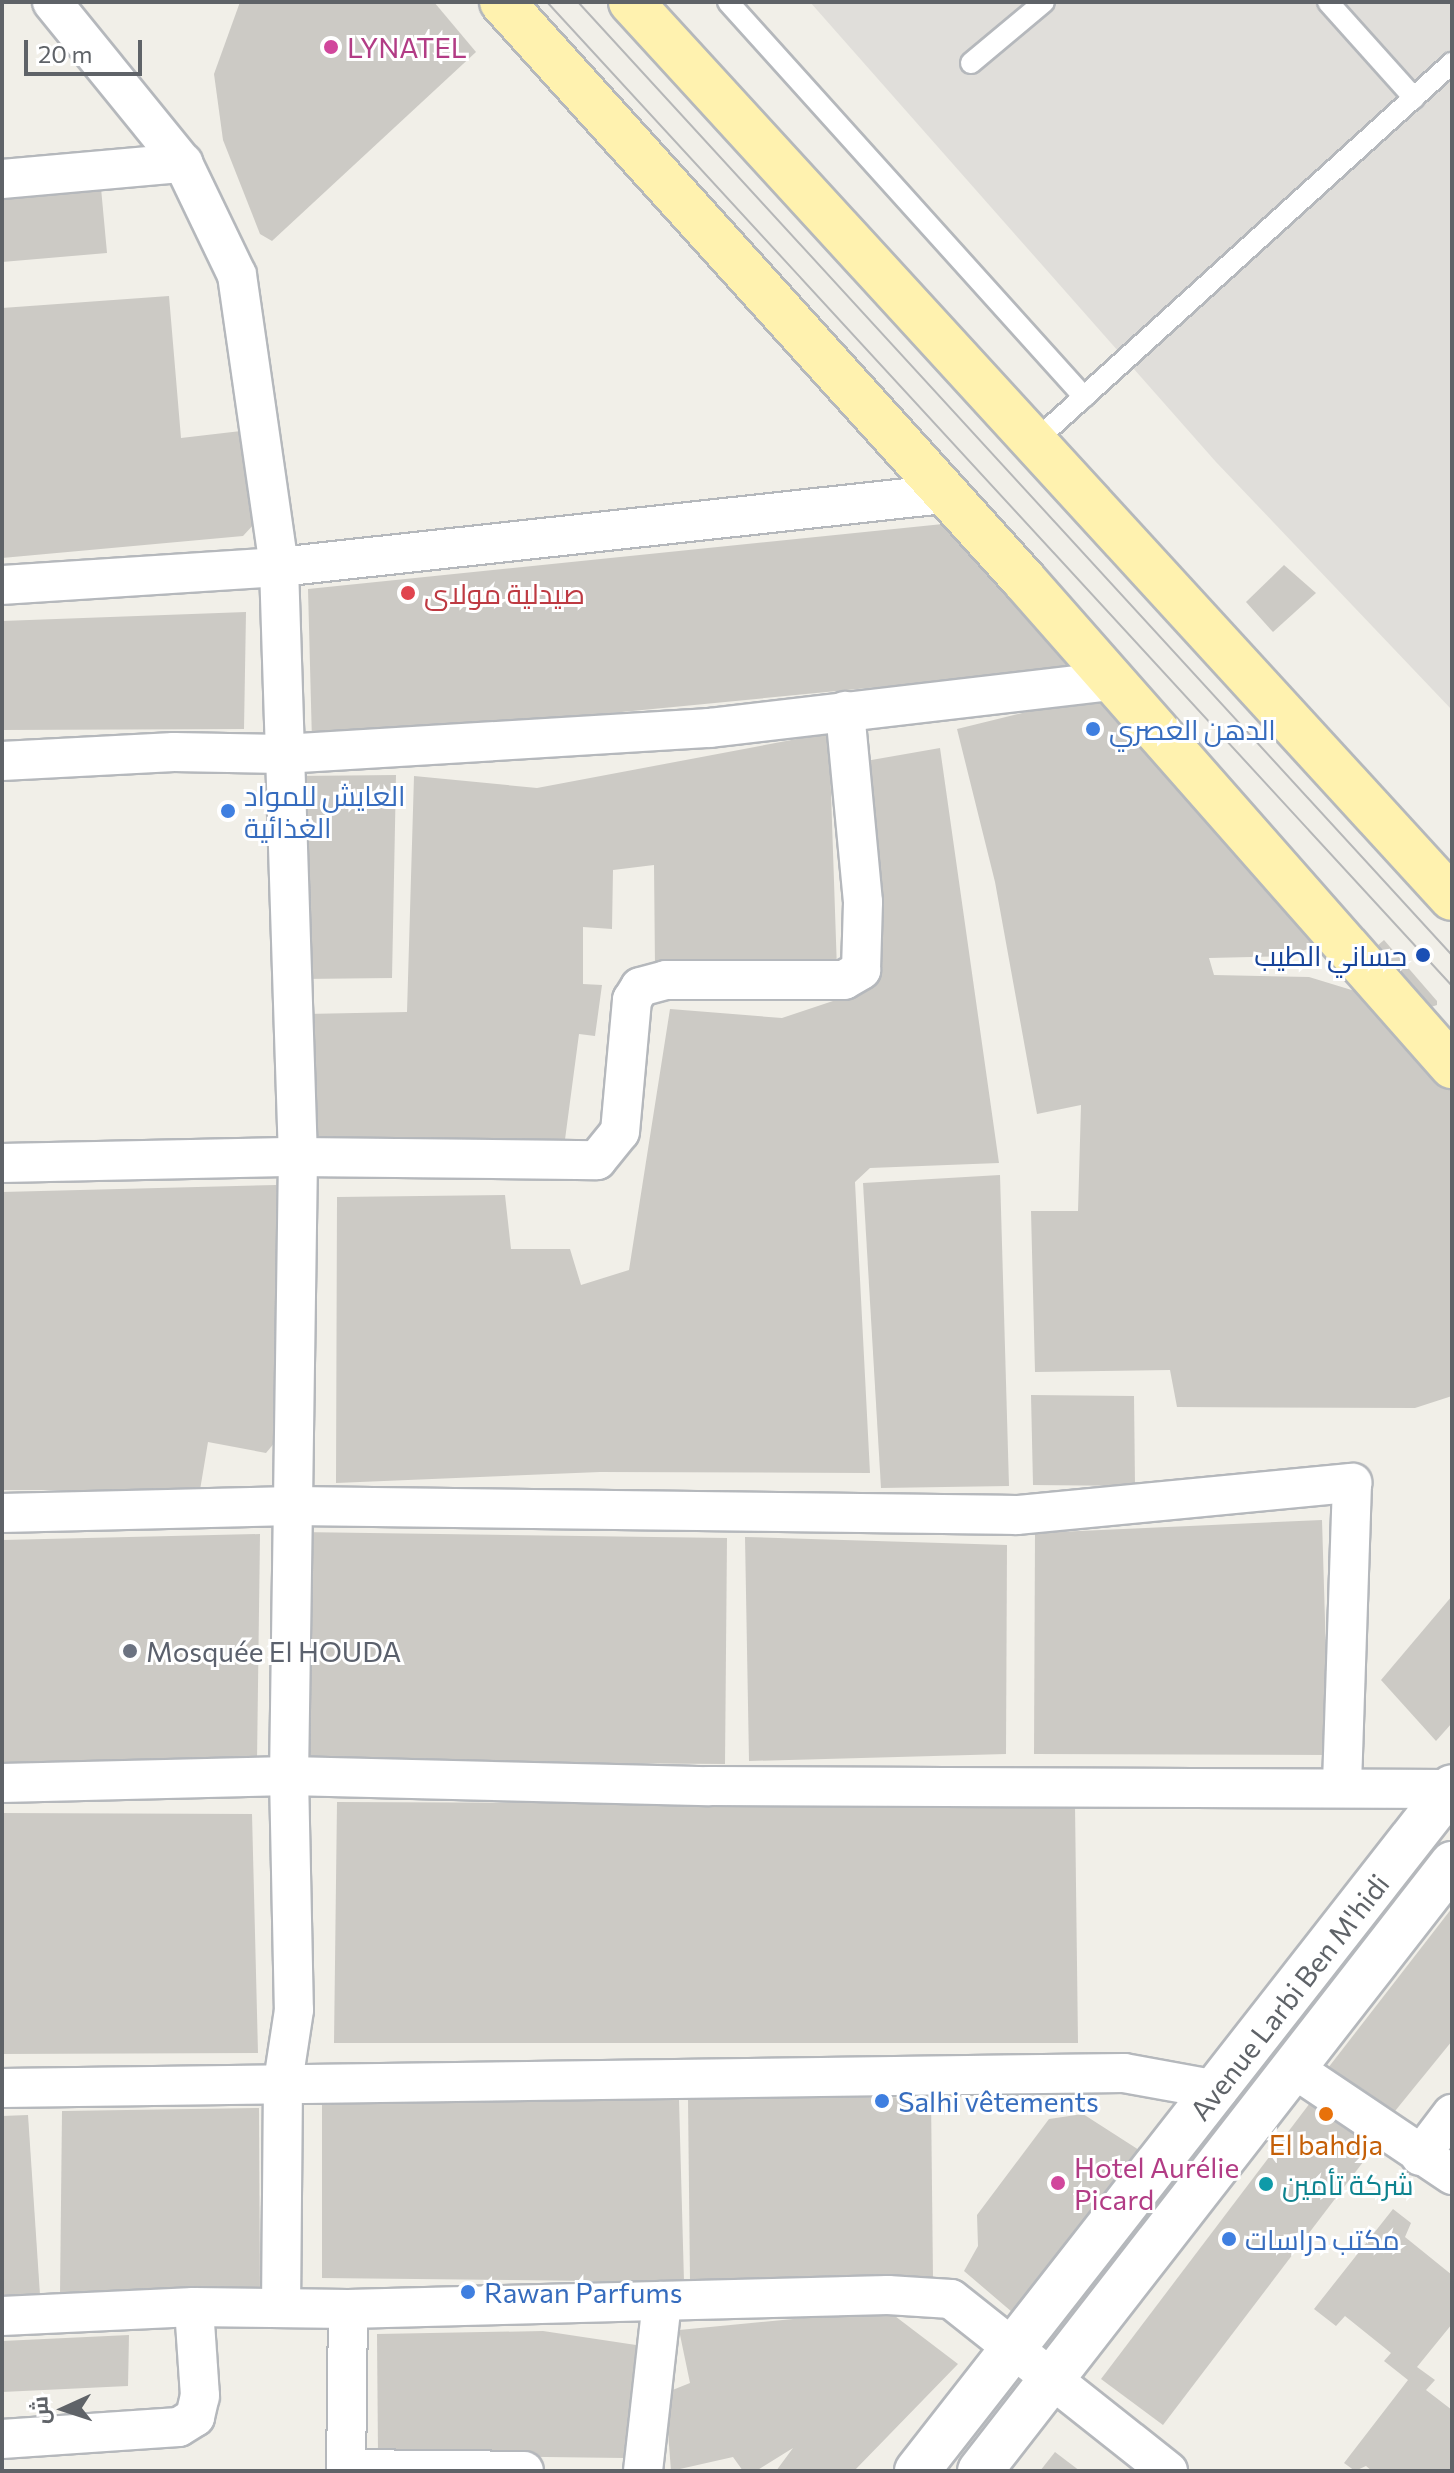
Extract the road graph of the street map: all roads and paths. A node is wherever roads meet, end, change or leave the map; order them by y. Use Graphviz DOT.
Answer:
graph roads {
  1 [pos="52,2"];
  2 [pos="502,2"];
  3 [pos="631,2"];
  4 [pos="728,2"];
  5 [pos="1044,2"];
  6 [pos="1328,2"];
  7 [pos="971,63"];
  8 [pos="1452,63"];
  9 [pos="1414,98"];
  10 [pos="183,163"];
  11 [pos="2,179"];
  12 [pos="1084,397"];
  13 [pos="1033,443"];
  14 [pos="943,494"];
  15 [pos="279,567"];
  16 [pos="2,585"];
  17 [pos="1112,681"];
  18 [pos="845,711"];
  19 [pos="283,754"];
  20 [pos="2,761"];
  21 [pos="1452,898"];
  22 [pos="1452,1066"];
  23 [pos="298,1157"];
  24 [pos="2,1163"];
  25 [pos="293,1506"];
  26 [pos="2,1513"];
  27 [pos="289,1776"];
  28 [pos="2,1783"];
  29 [pos="1342,1787"];
  30 [pos="1451,1788"];
  31 [pos="1452,1864"];
  32 [pos="1293,2068"];
  33 [pos="283,2082"];
  34 [pos="2,2088"];
  35 [pos="1218,2090"];
  36 [pos="1452,2114"];
  37 [pos="1420,2156"];
  38 [pos="1452,2175"];
  39 [pos="662,2301"];
  40 [pos="194,2307"];
  41 [pos="281,2308"];
  42 [pos="348,2309"];
  43 [pos="2,2316"];
  44 [pos="1012,2350"];
  45 [pos="1050,2381"];
  46 [pos="2,2439"];
  47 [pos="1157,2467"];
  48 [pos="346,2470"];
  49 [pos="524,2471"];
  50 [pos="643,2471"];
  51 [pos="917,2471"];
  52 [pos="980,2471"];
  1 -- 10 [label="street"];
  2 -- 14 [label="main road"];
  3 -- 13 [label="main road"];
  4 -- 12 [label="lane"];
  5 -- 7 [label="lane"];
  6 -- 9 [label="lane"];
  8 -- 9 [label="lane"];
  9 -- 12 [label="lane"];
  10 -- 11 [label="street"];
  10 -- 15 [label="street"];
  12 -- 13 [label="lane"];
  13 -- 21 [label="main road"];
  14 -- 15 [label="street"];
  14 -- 17 [label="main road"];
  15 -- 16 [label="street"];
  15 -- 19 [label="street"];
  17 -- 18 [label="street"];
  17 -- 22 [label="main road"];
  18 -- 19 [label="street"];
  18 -- 23 [label="street"];
  19 -- 20 [label="street"];
  19 -- 23 [label="street"];
  23 -- 24 [label="street"];
  23 -- 25 [label="street"];
  25 -- 26 [label="street"];
  25 -- 27 [label="street"];
  25 -- 29 [label="street"];
  27 -- 28 [label="street"];
  27 -- 29 [label="street"];
  27 -- 33 [label="street"];
  29 -- 30 [label="street"];
  30 -- 35 [label="main road, Avenue Larbi Ben M'hidi"];
  31 -- 32 [label="main road, Avenue Larbi Ben M'hidi"];
  32 -- 37 [label="street"];
  32 -- 45 [label="main road, Avenue Larbi Ben M'hidi"];
  33 -- 34 [label="street"];
  33 -- 35 [label="street"];
  33 -- 41 [label="street"];
  35 -- 44 [label="main road, Avenue Larbi Ben M'hidi"];
  36 -- 37 [label="street"];
  37 -- 38 [label="street"];
  39 -- 42 [label="street"];
  39 -- 44 [label="street"];
  39 -- 50 [label="street"];
  40 -- 41 [label="street"];
  40 -- 43 [label="street"];
  40 -- 46 [label="street"];
  41 -- 42 [label="street"];
  42 -- 48 [label="street"];
  44 -- 45 [label="street"];
  44 -- 51 [label="main road, Avenue Larbi Ben M'hidi"];
  45 -- 47 [label="street"];
  45 -- 52 [label="main road, Avenue Larbi Ben M'hidi"];
  48 -- 49 [label="street"];
}
